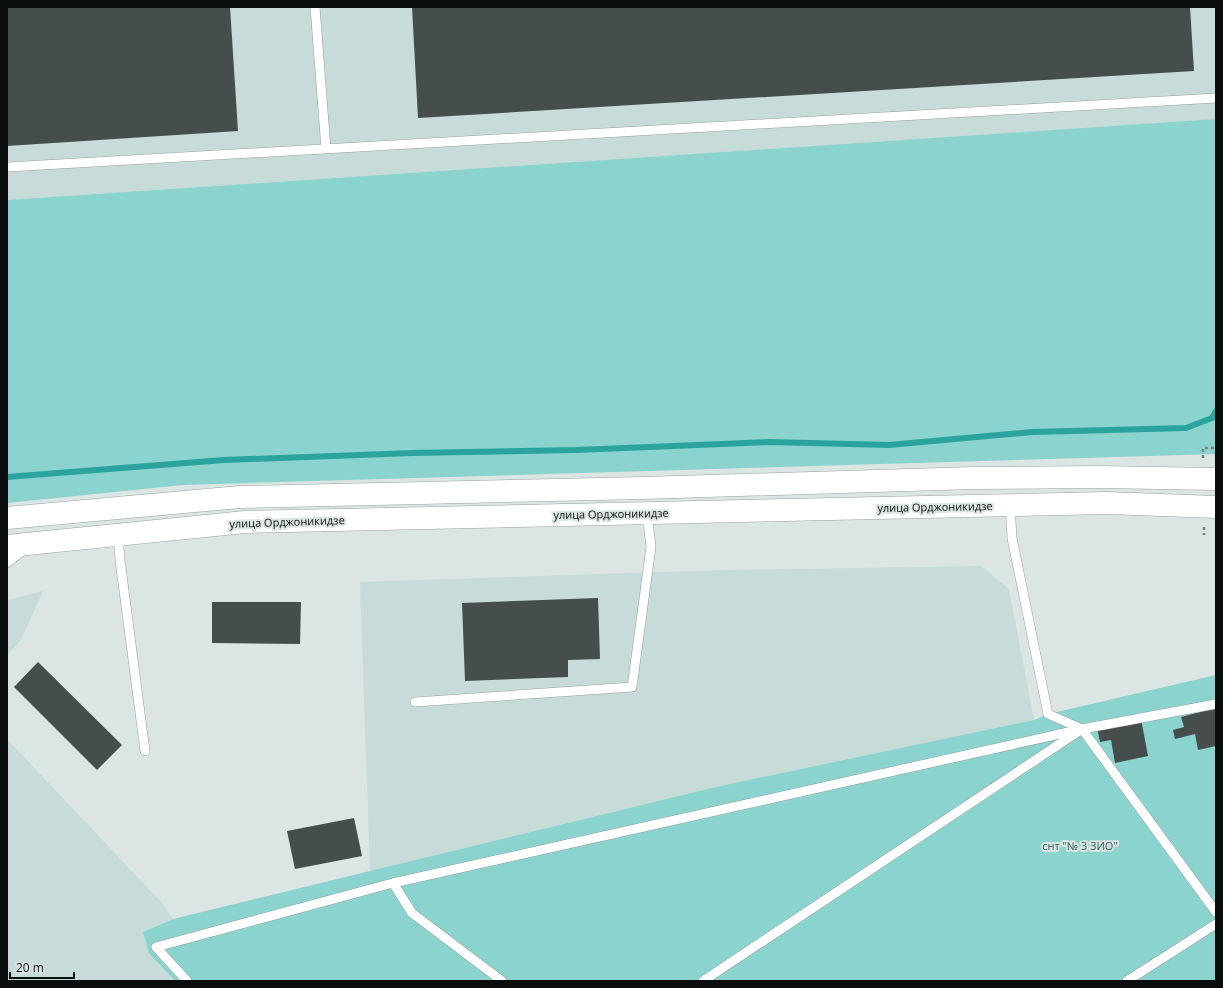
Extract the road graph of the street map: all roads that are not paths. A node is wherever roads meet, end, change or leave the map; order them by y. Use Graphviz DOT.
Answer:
graph roads {
  1 [pos="315,7"];
  2 [pos="1216,98"];
  3 [pos="326,149"];
  4 [pos="7,167"];
  5 [pos="1216,471"];
  6 [pos="1184,478"];
  7 [pos="1216,479"];
  8 [pos="1010,505"];
  9 [pos="1216,508"];
  10 [pos="647,513"];
  11 [pos="7,518"];
  12 [pos="118,535"];
  13 [pos="33,543"];
  14 [pos="7,546"];
  15 [pos="7,563"];
  16 [pos="415,702"];
  17 [pos="1216,704"];
  18 [pos="1082,729"];
  19 [pos="145,751"];
  20 [pos="393,883"];
  21 [pos="1216,912"];
  22 [pos="1216,924"];
  23 [pos="188,981"];
  24 [pos="502,981"];
  25 [pos="703,981"];
  26 [pos="1127,981"];
  1 -- 3 [label="lane"];
  2 -- 3 [label="lane"];
  3 -- 4 [label="lane"];
  5 -- 6 [label="main road"];
  6 -- 7 [label="main road"];
  6 -- 11 [label="main road"];
  8 -- 9 [label="main road, улица Орджоникидзе"];
  8 -- 10 [label="main road, улица Орджоникидзе"];
  8 -- 18 [label="lane"];
  10 -- 12 [label="main road, улица Орджоникидзе"];
  10 -- 16 [label="lane"];
  12 -- 13 [label="main road, улица Орджоникидзе"];
  12 -- 19 [label="lane"];
  13 -- 14 [label="main road, улица Орджоникидзе"];
  13 -- 15 [label="lane"];
  17 -- 18 [label="lane"];
  18 -- 20 [label="lane"];
  18 -- 21 [label="lane"];
  18 -- 25 [label="lane"];
  20 -- 23 [label="lane"];
  20 -- 24 [label="lane"];
  22 -- 26 [label="lane"];
}
